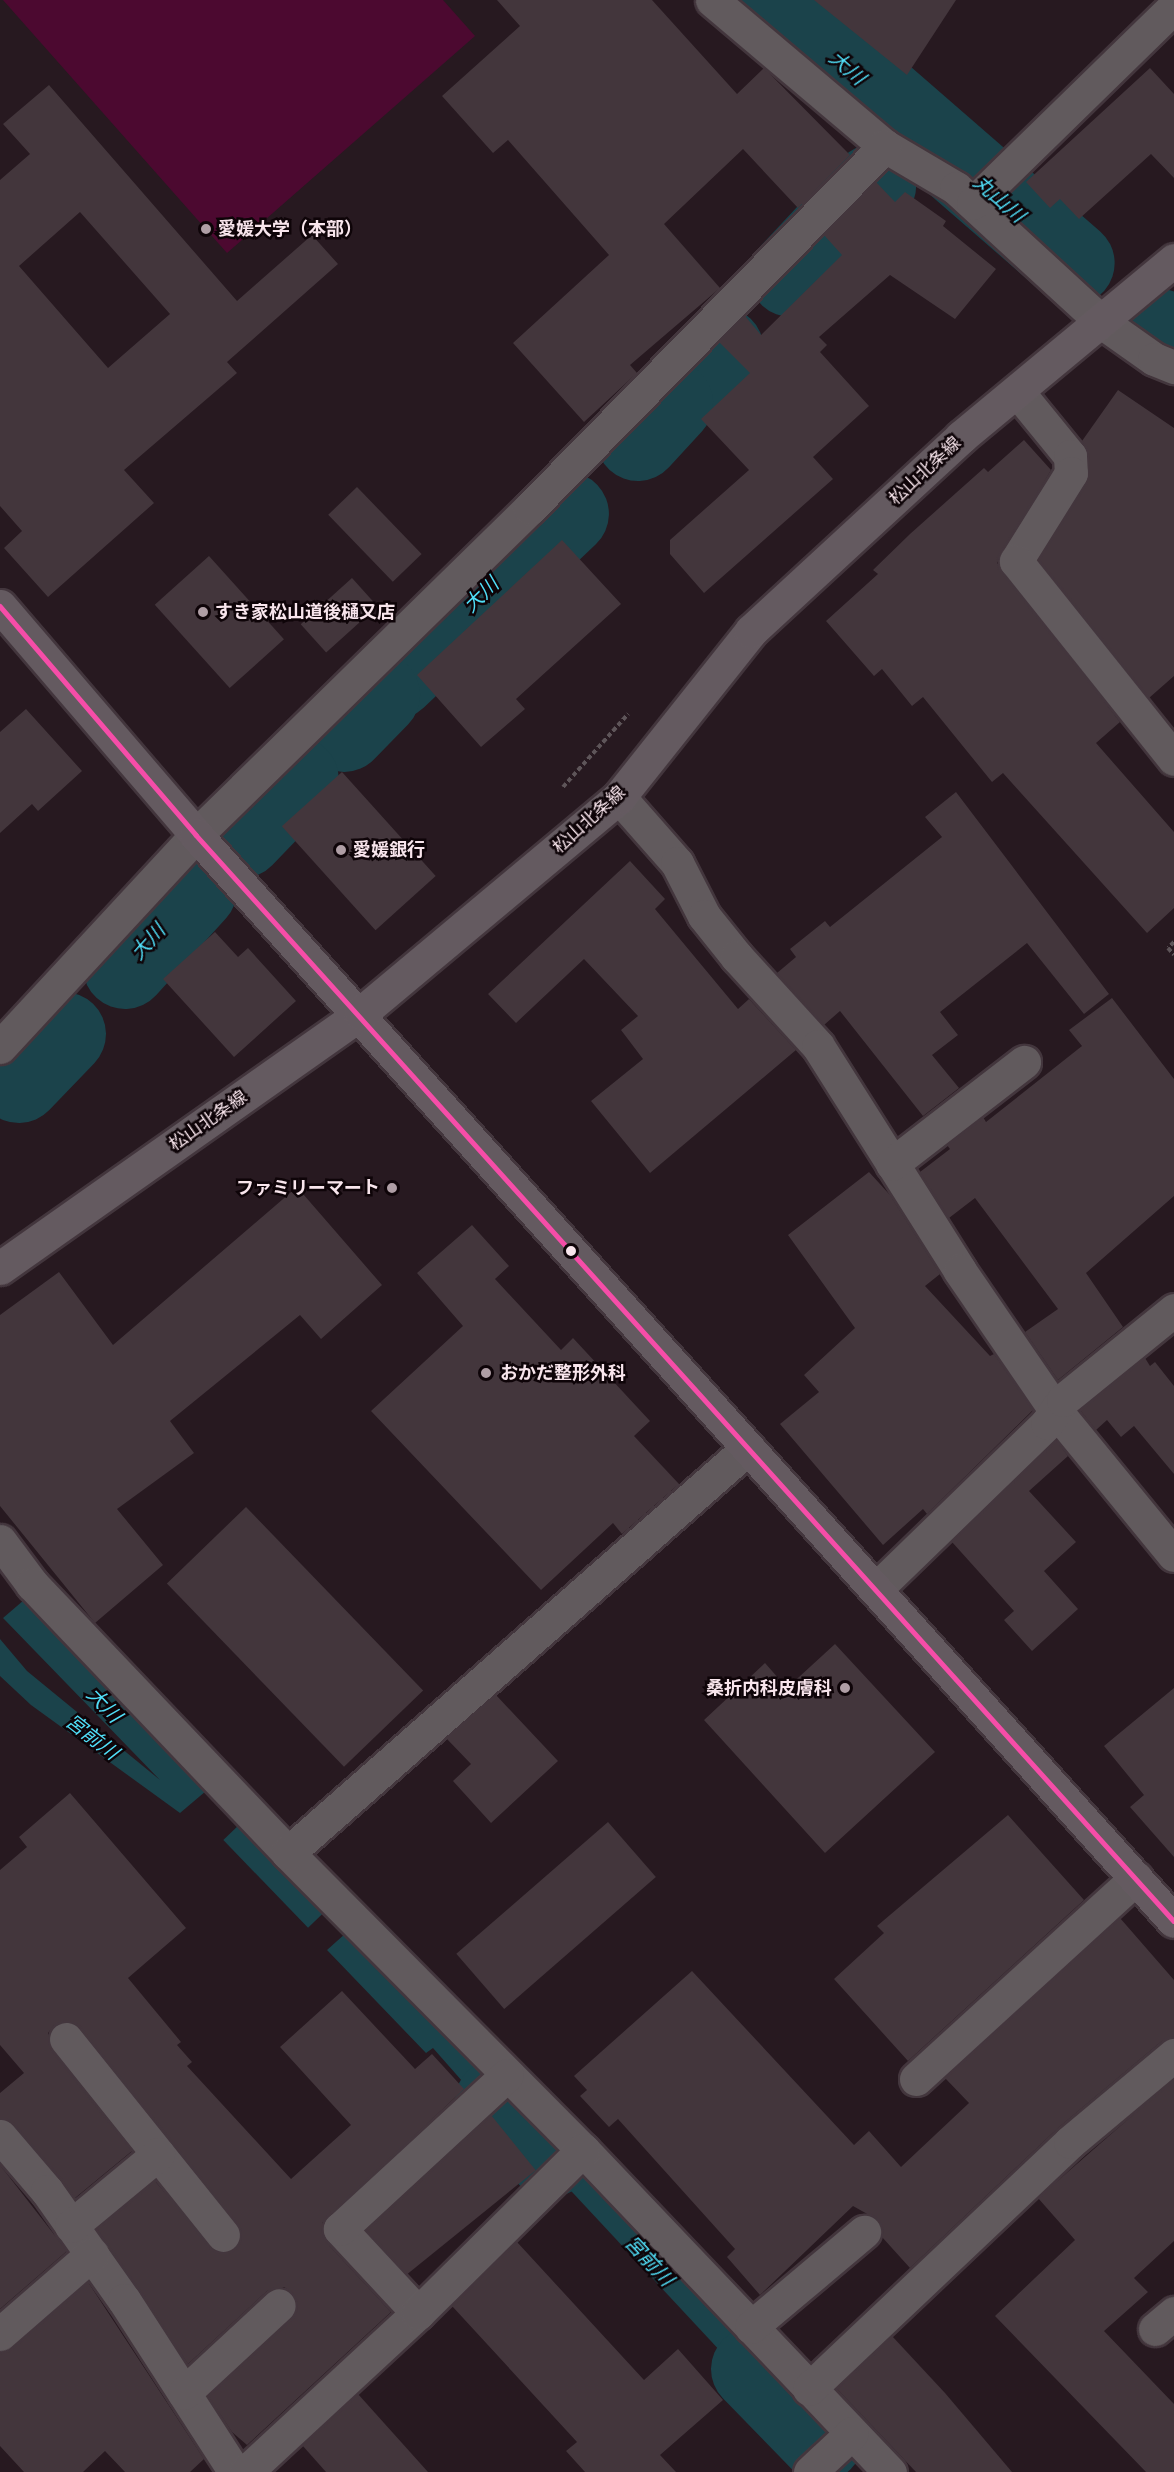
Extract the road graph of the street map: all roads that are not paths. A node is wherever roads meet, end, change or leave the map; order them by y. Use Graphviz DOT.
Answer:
graph roads {
  1 [pos="712,0"];
  2 [pos="1174,7"];
  3 [pos="885,146"];
  4 [pos="974,202"];
  5 [pos="1174,260"];
  6 [pos="1103,323"];
  7 [pos="1174,367"];
  8 [pos="1017,392"];
  9 [pos="0,606"];
  10 [pos="1174,759"];
  11 [pos="619,797"];
  12 [pos="196,835"];
  13 [pos="361,1013"];
  14 [pos="0,1047"];
  15 [pos="1024,1062"];
  16 [pos="892,1164"];
  17 [pos="0,1268"];
  18 [pos="1174,1310"];
  19 [pos="1056,1411"];
  20 [pos="748,1448"];
  21 [pos="0,1541"];
  22 [pos="1174,1555"];
  23 [pos="876,1589"];
  24 [pos="288,1853"];
  25 [pos="1136,1878"];
  26 [pos="1174,1921"];
  27 [pos="66,2039"];
  28 [pos="1174,2055"];
  29 [pos="507,2075"];
  30 [pos="916,2079"];
  31 [pos="0,2136"];
  32 [pos="583,2150"];
  33 [pos="158,2154"];
  34 [pos="71,2226"];
  35 [pos="864,2232"];
  36 [pos="223,2235"];
  37 [pos="92,2254"];
  38 [pos="279,2305"];
  39 [pos="418,2313"];
  40 [pos="751,2327"];
  41 [pos="0,2334"];
  42 [pos="809,2389"];
  43 [pos="184,2393"];
  44 [pos="852,2433"];
  45 [pos="235,2472"];
  46 [pos="246,2472"];
  47 [pos="810,2472"];
  48 [pos="890,2472"];
  1 -- 3 [label="street"];
  2 -- 4 [label="street"];
  3 -- 4 [label="street"];
  3 -- 12 [label="street"];
  4 -- 6 [label="street"];
  5 -- 6 [label="main road, 松山北条線"];
  6 -- 7 [label="street"];
  6 -- 8 [label="main road, 松山北条線"];
  8 -- 10 [label="street"];
  8 -- 11 [label="main road, 松山北条線"];
  9 -- 12 [label="main road"];
  11 -- 13 [label="main road, 松山北条線"];
  11 -- 16 [label="street"];
  12 -- 13 [label="main road"];
  12 -- 14 [label="street"];
  13 -- 17 [label="main road, 松山北条線"];
  13 -- 20 [label="main road"];
  15 -- 16 [label="street"];
  16 -- 19 [label="street"];
  18 -- 19 [label="street"];
  19 -- 22 [label="street"];
  19 -- 23 [label="street"];
  20 -- 23 [label="main road"];
  20 -- 24 [label="street"];
  21 -- 24 [label="street"];
  23 -- 25 [label="main road"];
  24 -- 29 [label="street"];
  25 -- 26 [label="main road"];
  25 -- 30 [label="street"];
  27 -- 33 [label="street"];
  28 -- 42 [label="street"];
  29 -- 32 [label="street"];
  29 -- 39 [label="street"];
  31 -- 34 [label="street"];
  32 -- 39 [label="street"];
  32 -- 40 [label="street"];
  33 -- 34 [label="street"];
  33 -- 36 [label="street"];
  34 -- 37 [label="street"];
  35 -- 40 [label="street"];
  37 -- 41 [label="street"];
  37 -- 43 [label="street"];
  38 -- 43 [label="street"];
  39 -- 46 [label="street"];
  40 -- 42 [label="street"];
  42 -- 44 [label="street"];
  43 -- 45 [label="street"];
  44 -- 47 [label="street"];
  44 -- 48 [label="street"];
}
